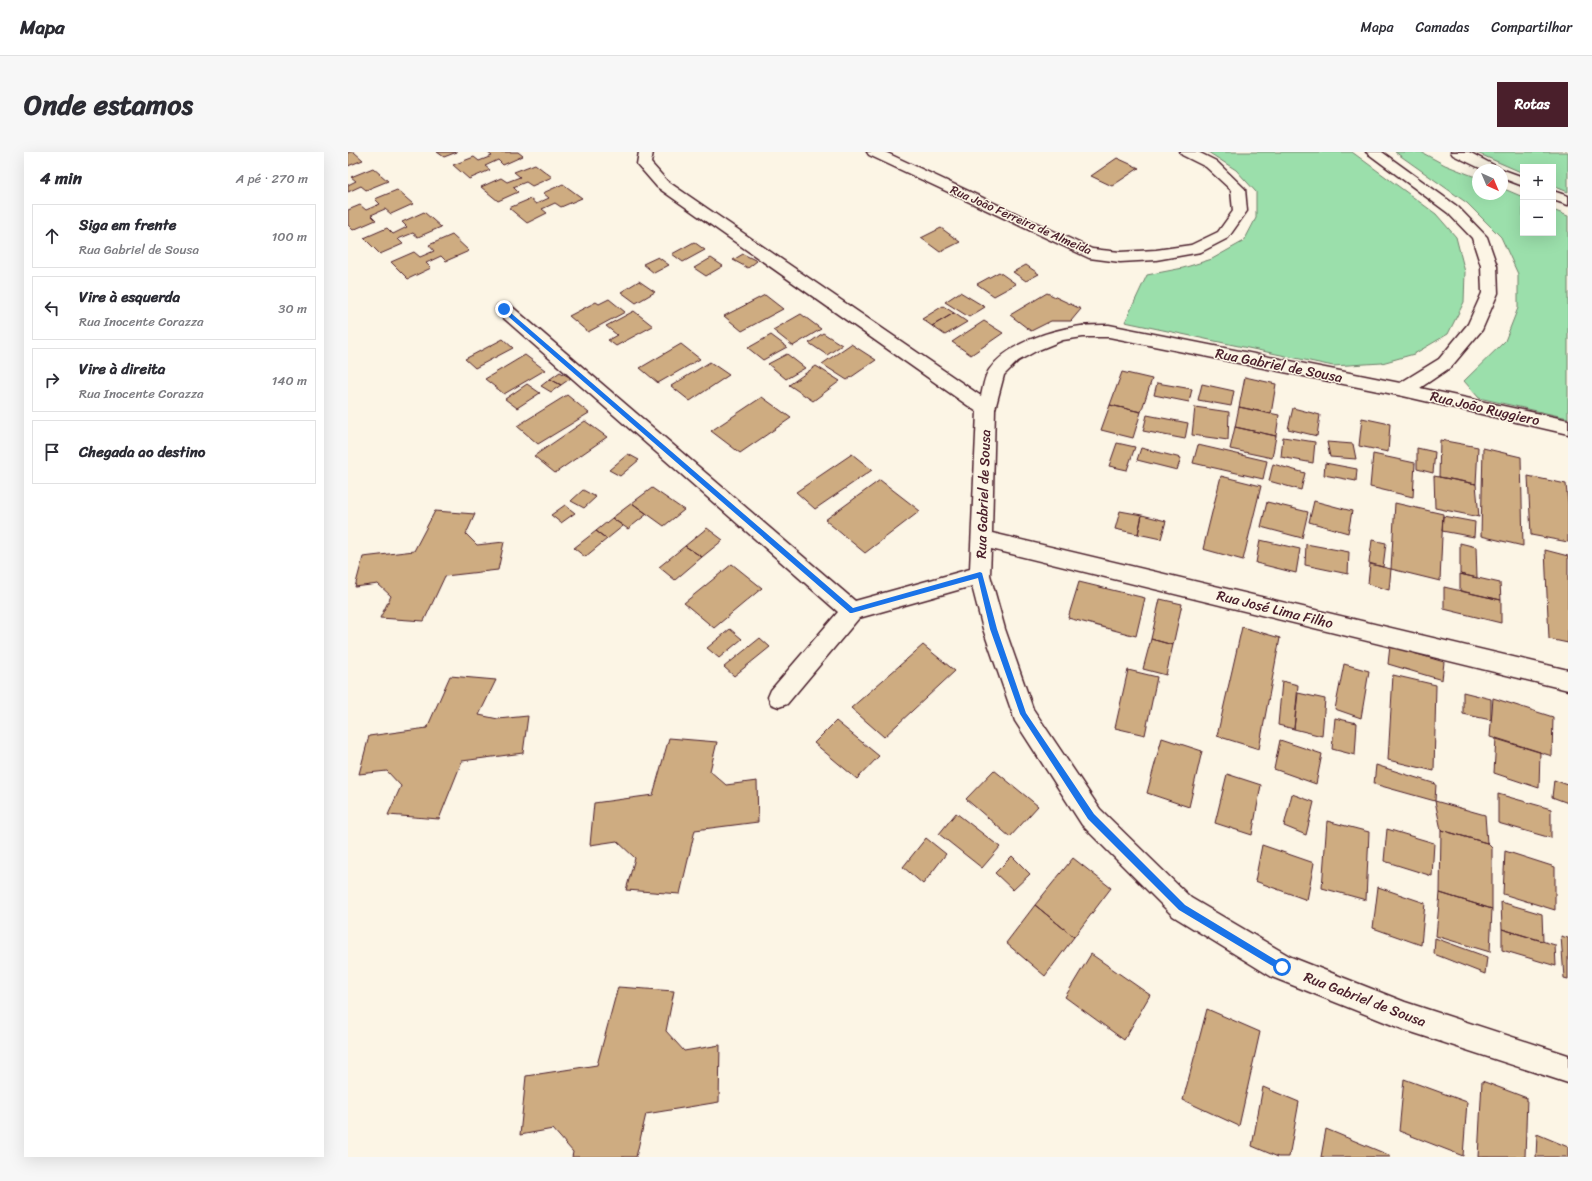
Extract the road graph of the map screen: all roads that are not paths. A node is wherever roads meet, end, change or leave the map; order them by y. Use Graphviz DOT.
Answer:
graph roads {
  1 [pos="646,152"];
  2 [pos="874,152"];
  3 [pos="1187,152"];
  4 [pos="1373,152"];
  5 [pos="1458,152"];
  6 [pos="1483,164"];
  7 [pos="1508,176"];
  8 [pos="1520,181"];
  9 [pos="1556,196"];
  10 [pos="1568,201"];
  11 [pos="504,309"];
  12 [pos="1403,390"];
  13 [pos="986,409"];
  14 [pos="1568,427"];
  15 [pos="982,538"];
  16 [pos="980,575"];
  17 [pos="852,611"];
  18 [pos="1568,680"];
  19 [pos="780,697"];
  20 [pos="1568,1069"];
  1 -- 13 [label="street"];
  2 -- 3 [label="street, Rua João Ferreira de Almeida"];
  4 -- 12 [label="street"];
  5 -- 6 [label="street"];
  7 -- 8 [label="street"];
  9 -- 10 [label="street"];
  11 -- 17 [label="street"];
  12 -- 13 [label="street, Rua Gabriel de Sousa"];
  12 -- 14 [label="street, Rua João Ruggiero"];
  13 -- 15 [label="street, Rua Gabriel de Sousa"];
  15 -- 16 [label="street, Rua Gabriel de Sousa"];
  15 -- 18 [label="street, Rua José Lima Filho"];
  16 -- 17 [label="street"];
  16 -- 20 [label="street, Rua Gabriel de Sousa"];
  17 -- 19 [label="street"];
}
